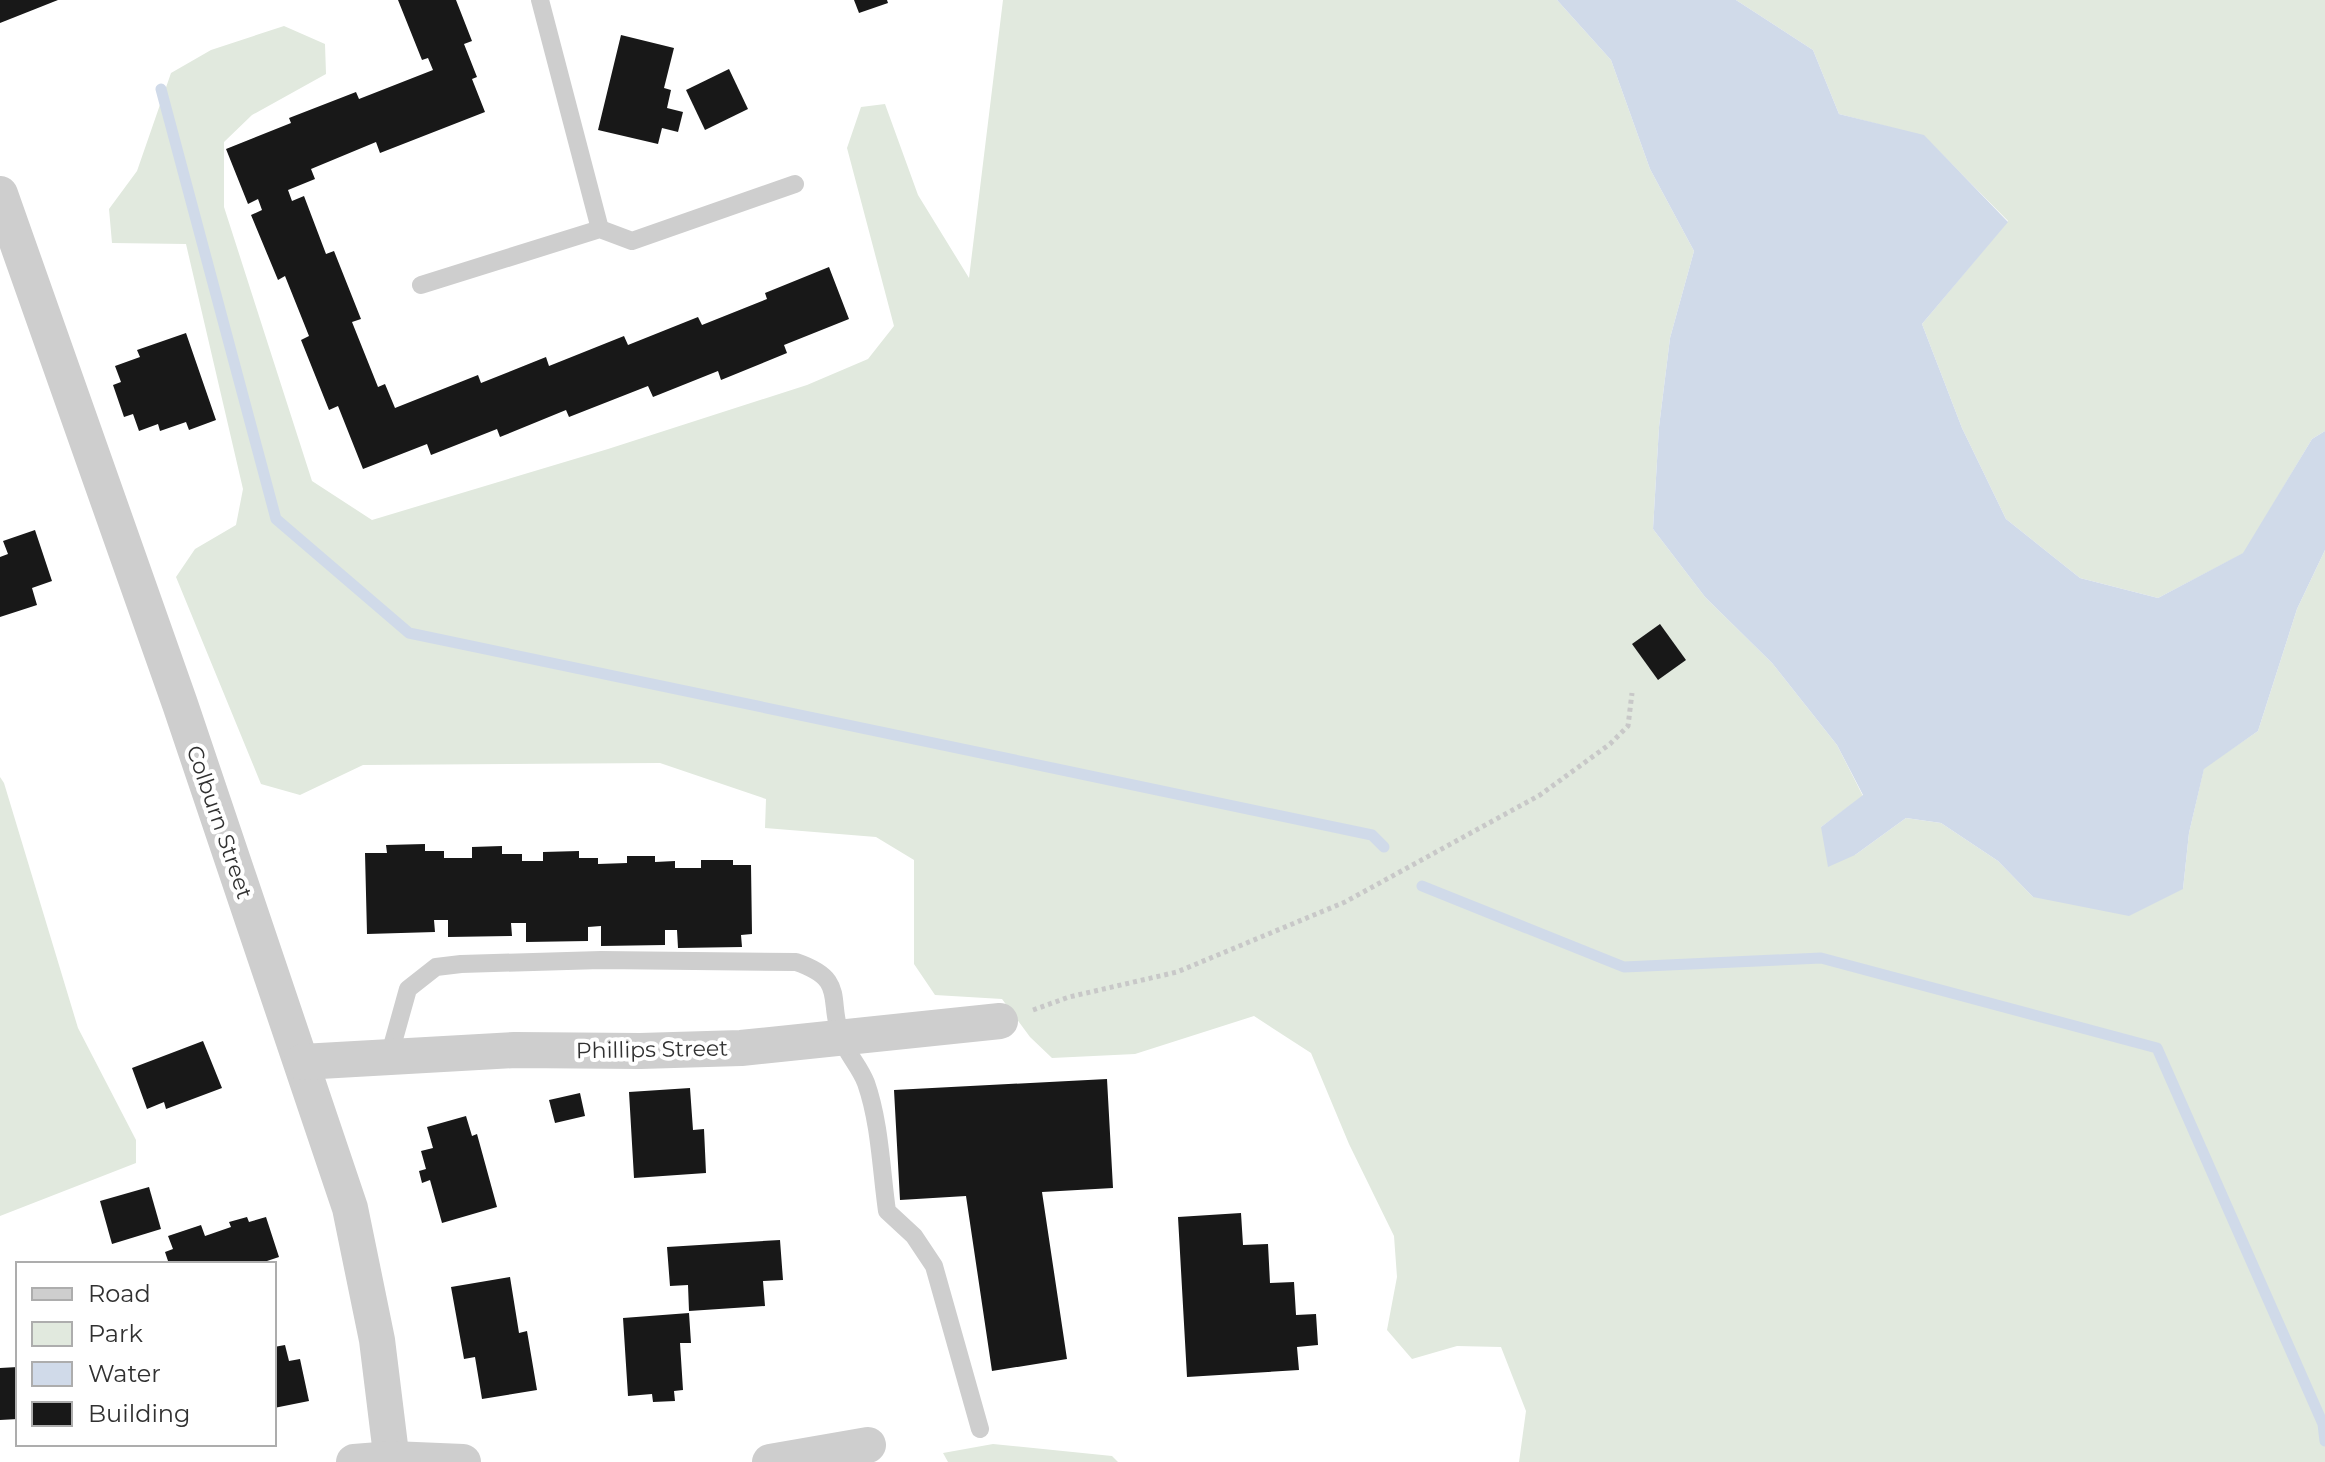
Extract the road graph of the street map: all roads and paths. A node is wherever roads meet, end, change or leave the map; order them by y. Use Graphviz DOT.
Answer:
graph roads {
  1 [pos="540,0"];
  2 [pos="795,184"];
  3 [pos="0,194"];
  4 [pos="600,229"];
  5 [pos="421,285"];
  6 [pos="1632,693"];
  7 [pos="1000,1021"];
  8 [pos="841,1039"];
  9 [pos="389,1057"];
  10 [pos="302,1062"];
  11 [pos="980,1429"];
  12 [pos="868,1445"];
  13 [pos="392,1461"];
  14 [pos="354,1462"];
  15 [pos="463,1462"];
  16 [pos="770,1462"];
  1 -- 4 [label="lane"];
  2 -- 4 [label="lane"];
  3 -- 10 [label="street, Colburn Street"];
  4 -- 5 [label="lane"];
  6 -- 7 [label="path"];
  7 -- 8 [label="street, Phillips Street"];
  8 -- 9 [label="street, Phillips Street"];
  8 -- 9 [label="lane"];
  8 -- 11 [label="lane"];
  9 -- 10 [label="street, Phillips Street"];
  10 -- 13 [label="street, Colburn Street"];
  12 -- 16 [label="street"];
  13 -- 14 [label="street"];
  13 -- 15 [label="street"];
}
